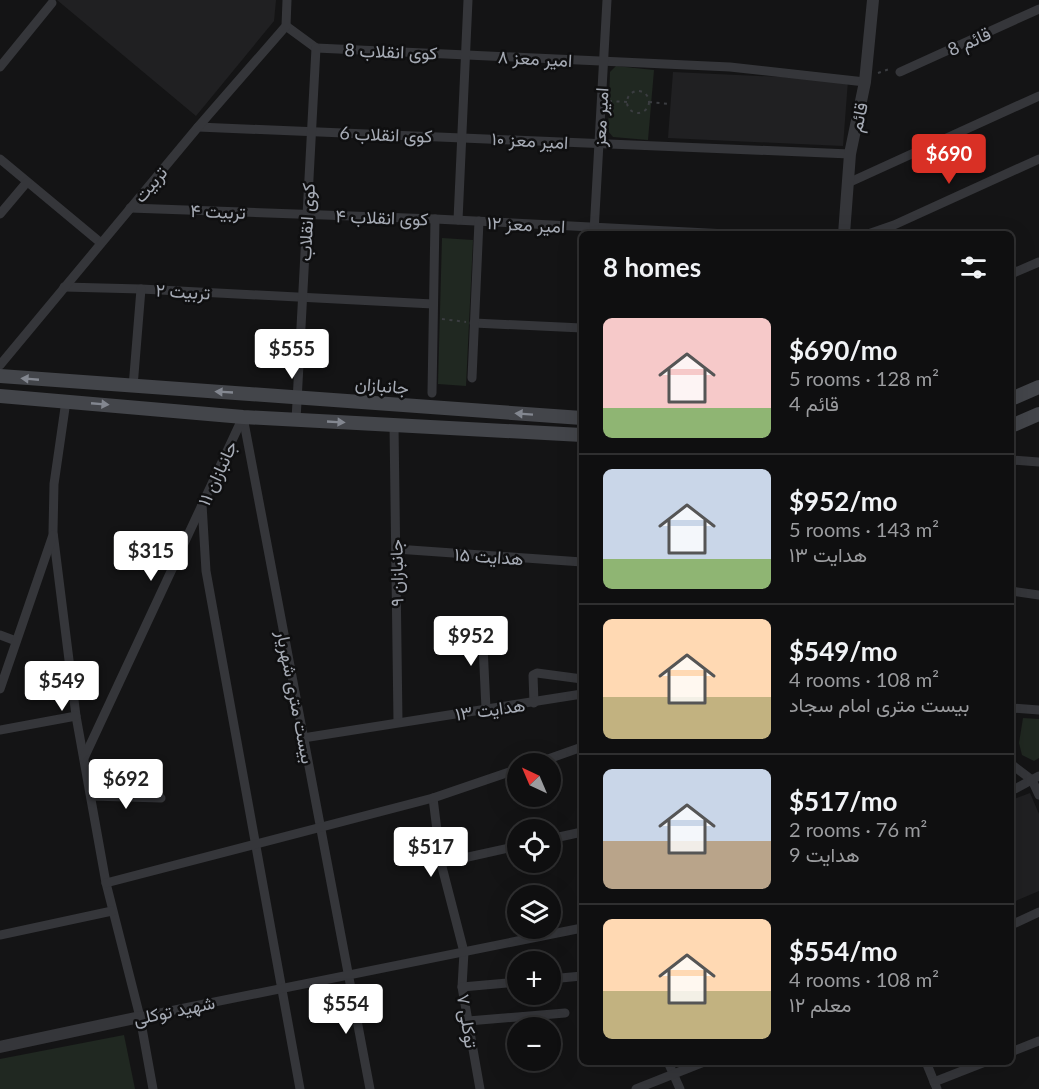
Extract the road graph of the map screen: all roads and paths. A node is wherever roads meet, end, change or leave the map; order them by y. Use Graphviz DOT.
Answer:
graph roads {
  1 [pos="287,0"];
  2 [pos="468,0"];
  3 [pos="607,0"];
  4 [pos="873,0"];
  5 [pos="52,3"];
  6 [pos="1039,9"];
  7 [pos="286,26"];
  8 [pos="316,48"];
  9 [pos="465,54"];
  10 [pos="604,61"];
  11 [pos="0,67"];
  12 [pos="900,72"];
  13 [pos="866,79"];
  14 [pos="1039,96"];
  15 [pos="609,101"];
  16 [pos="627,102"];
  17 [pos="649,102"];
  18 [pos="670,104"];
  19 [pos="198,127"];
  20 [pos="311,131"];
  21 [pos="462,137"];
  22 [pos="599,143"];
  23 [pos="850,154"];
  24 [pos="0,159"];
  25 [pos="1039,159"];
  26 [pos="27,182"];
  27 [pos="848,183"];
  28 [pos="130,208"];
  29 [pos="0,214"];
  30 [pos="306,214"];
  31 [pos="435,219"];
  32 [pos="458,220"];
  33 [pos="479,221"];
  34 [pos="594,231"];
  35 [pos="844,231"];
  36 [pos="875,231"];
  37 [pos="101,243"];
  38 [pos="1039,262"];
  39 [pos="1014,273"];
  40 [pos="64,287"];
  41 [pos="141,289"];
  42 [pos="302,298"];
  43 [pos="433,304"];
  44 [pos="433,318"];
  45 [pos="474,323"];
  46 [pos="579,328"];
  47 [pos="0,365"];
  48 [pos="0,376"];
  49 [pos="472,378"];
  50 [pos="133,387"];
  51 [pos="1039,387"];
  52 [pos="432,393"];
  53 [pos="0,396"];
  54 [pos="296,396"];
  55 [pos="1014,398"];
  56 [pos="66,401"];
  57 [pos="1039,414"];
  58 [pos="243,417"];
  59 [pos="579,418"];
  60 [pos="296,420"];
  61 [pos="394,425"];
  62 [pos="1014,425"];
  63 [pos="579,435"];
  64 [pos="1014,460"];
  65 [pos="1039,462"];
  66 [pos="202,504"];
  67 [pos="53,532"];
  68 [pos="396,549"];
  69 [pos="579,562"];
  70 [pos="1014,592"];
  71 [pos="1039,596"];
  72 [pos="482,624"];
  73 [pos="0,635"];
  74 [pos="16,641"];
  75 [pos="579,680"];
  76 [pos="0,689"];
  77 [pos="579,695"];
  78 [pos="534,703"];
  79 [pos="1014,708"];
  80 [pos="486,709"];
  81 [pos="1039,710"];
  82 [pos="76,716"];
  83 [pos="398,722"];
  84 [pos="0,730"];
  85 [pos="303,738"];
  86 [pos="579,748"];
  87 [pos="561,754"];
  88 [pos="84,758"];
  89 [pos="1014,766"];
  90 [pos="507,773"];
  91 [pos="1035,778"];
  92 [pos="1014,789"];
  93 [pos="1039,795"];
  94 [pos="91,796"];
  95 [pos="161,798"];
  96 [pos="433,798"];
  97 [pos="320,827"];
  98 [pos="579,833"];
  99 [pos="561,836"];
  100 [pos="256,844"];
  101 [pos="507,848"];
  102 [pos="441,863"];
  103 [pos="106,884"];
  104 [pos="112,911"];
  105 [pos="1039,912"];
  106 [pos="1014,924"];
  107 [pos="579,929"];
  108 [pos="0,935"];
  109 [pos="464,952"];
  110 [pos="349,976"];
  111 [pos="579,976"];
  112 [pos="561,978"];
  113 [pos="507,983"];
  114 [pos="462,987"];
  115 [pos="282,988"];
  116 [pos="565,1013"];
  117 [pos="140,1017"];
  118 [pos="468,1022"];
  119 [pos="1039,1041"];
  120 [pos="0,1047"];
  121 [pos="1014,1051"];
  122 [pos="669,1065"];
  123 [pos="697,1065"];
  124 [pos="927,1065"];
  125 [pos="979,1065"];
  126 [pos="674,1075"];
  127 [pos="936,1085"];
  128 [pos="153,1089"];
  129 [pos="300,1089"];
  130 [pos="370,1089"];
  131 [pos="480,1089"];
  132 [pos="636,1089"];
  133 [pos="680,1089"];
  1 -- 7 [label="street"];
  2 -- 9 [label="street"];
  3 -- 10 [label="street, امیر معز"];
  4 -- 13 [label="street, قائم"];
  5 -- 11 [label="street"];
  6 -- 12 [label="street, قائم 8"];
  7 -- 8 [label="street"];
  7 -- 19 [label="street, تربیت"];
  8 -- 9 [label="street, کوی انقلاب 8"];
  8 -- 20 [label="street, کوی انقلاب"];
  9 -- 10 [label="street, امیر معز ۸"];
  9 -- 21 [label="street"];
  10 -- 13 [label="street, امیر معز ۸"];
  10 -- 22 [label="street, امیر معز"];
  12 -- 13 [label="path"];
  13 -- 23 [label="street, قائم"];
  14 -- 27 [label="street"];
  15 -- 16 [label="path"];
  16 -- 17 [label="path"];
  16 -- 17 [label="path"];
  17 -- 18 [label="path"];
  19 -- 20 [label="street, کوی انقلاب 6"];
  19 -- 28 [label="street, تربیت"];
  20 -- 21 [label="street, کوی انقلاب 6"];
  20 -- 30 [label="street, کوی انقلاب"];
  21 -- 22 [label="street, امیر معز ۱۰"];
  21 -- 32 [label="street"];
  22 -- 23 [label="street, امیر معز ۱۰"];
  22 -- 34 [label="street, امیر معز"];
  23 -- 27 [label="street, قائم"];
  24 -- 26 [label="street"];
  25 -- 36 [label="street"];
  26 -- 29 [label="street"];
  26 -- 37 [label="street"];
  27 -- 35 [label="street, قائم"];
  28 -- 30 [label="street, تربیت ۴"];
  28 -- 37 [label="street, تربیت"];
  30 -- 31 [label="street, کوی انقلاب ۴"];
  30 -- 42 [label="street, کوی انقلاب"];
  31 -- 32 [label="street, کوی انقلاب ۴"];
  31 -- 43 [label="street"];
  32 -- 33 [label="street, امیر معز ۱۲"];
  33 -- 34 [label="street, امیر معز ۱۲"];
  33 -- 45 [label="street"];
  37 -- 40 [label="street, تربیت"];
  38 -- 39 [label="street"];
  40 -- 41 [label="street, تربیت ۲"];
  40 -- 47 [label="street, تربیت"];
  41 -- 42 [label="street, تربیت ۲"];
  41 -- 50 [label="street"];
  42 -- 43 [label="street, تربیت ۲"];
  42 -- 54 [label="street, کوی انقلاب"];
  43 -- 44 [label="street"];
  44 -- 45 [label="path"];
  44 -- 52 [label="street"];
  45 -- 46 [label="street"];
  45 -- 49 [label="street"];
  50 -- 48 [label="main road, جانبازان, one-way"];
  54 -- 50 [label="main road, جانبازان, one-way"];
  51 -- 55 [label="main road"];
  53 -- 56 [label="main road"];
  59 -- 54 [label="main road, جانبازان, one-way"];
  54 -- 60 [label="street, کوی انقلاب"];
  56 -- 58 [label="main road, one-way"];
  56 -- 67 [label="street"];
  57 -- 62 [label="main road"];
  58 -- 60 [label="main road"];
  58 -- 66 [label="street, جانبازان ۱۱"];
  58 -- 85 [label="street, بیست متری شهریار"];
  60 -- 61 [label="main road, one-way"];
  61 -- 63 [label="main road"];
  61 -- 68 [label="street, جانبازان ۹"];
  64 -- 65 [label="street"];
  66 -- 88 [label="street, جانبازان ۱۱"];
  66 -- 100 [label="street"];
  67 -- 74 [label="street"];
  67 -- 82 [label="street"];
  68 -- 69 [label="street, هدایت ۱۵"];
  68 -- 83 [label="street, جانبازان ۹"];
  70 -- 71 [label="street"];
  72 -- 80 [label="street"];
  73 -- 74 [label="street"];
  74 -- 76 [label="street"];
  75 -- 78 [label="street"];
  77 -- 78 [label="street, هدایت ۱۳"];
  78 -- 80 [label="street, هدایت ۱۳"];
  79 -- 81 [label="street"];
  80 -- 83 [label="street, هدایت ۱۳"];
  82 -- 84 [label="street"];
  82 -- 88 [label="street"];
  83 -- 85 [label="street, هدایت ۱۳"];
  85 -- 97 [label="street, بیست متری شهریار"];
  86 -- 87 [label="street"];
  88 -- 94 [label="street"];
  89 -- 91 [label="street"];
  90 -- 96 [label="street"];
  91 -- 92 [label="street"];
  91 -- 93 [label="street"];
  94 -- 95 [label="street"];
  94 -- 103 [label="street"];
  96 -- 97 [label="street"];
  96 -- 102 [label="street, توکلی ۷"];
  97 -- 100 [label="street"];
  97 -- 110 [label="street, بیست متری شهریار"];
  98 -- 99 [label="street"];
  100 -- 103 [label="street"];
  100 -- 115 [label="street"];
  101 -- 102 [label="street"];
  102 -- 109 [label="street, توکلی ۷"];
  103 -- 104 [label="street"];
  104 -- 108 [label="street"];
  104 -- 117 [label="street"];
  105 -- 106 [label="street"];
  107 -- 109 [label="street, شهید توکلی"];
  109 -- 110 [label="street, شهید توکلی"];
  109 -- 114 [label="street, توکلی ۷"];
  110 -- 115 [label="street, شهید توکلی"];
  110 -- 130 [label="street, بیست متری شهریار"];
  111 -- 112 [label="street"];
  113 -- 114 [label="street"];
  114 -- 118 [label="street, توکلی ۷"];
  115 -- 117 [label="street, شهید توکلی"];
  115 -- 129 [label="street"];
  116 -- 118 [label="street"];
  117 -- 120 [label="street, شهید توکلی"];
  117 -- 128 [label="street"];
  118 -- 131 [label="street, توکلی ۷"];
  119 -- 121 [label="street"];
  122 -- 126 [label="street"];
  123 -- 126 [label="street"];
  124 -- 127 [label="street"];
  125 -- 127 [label="street"];
  126 -- 132 [label="street"];
  126 -- 133 [label="street"];
}
